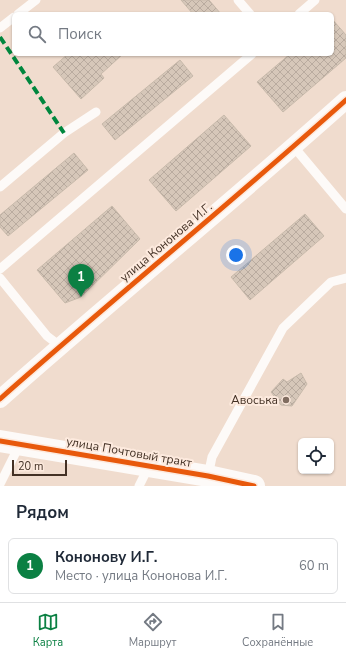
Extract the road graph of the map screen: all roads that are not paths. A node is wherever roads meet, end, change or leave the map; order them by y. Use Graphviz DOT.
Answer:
graph roads {
  1 [pos="36,0"];
  2 [pos="238,0"];
  3 [pos="316,0"];
  4 [pos="21,12"];
  5 [pos="248,12"];
  6 [pos="301,12"];
  7 [pos="12,19"];
  8 [pos="0,28"];
  9 [pos="250,56"];
  10 [pos="346,100"];
  11 [pos="96,112"];
  12 [pos="294,147"];
  13 [pos="0,187"];
  14 [pos="346,209"];
  15 [pos="0,269"];
  16 [pos="0,278"];
  17 [pos="346,278"];
  18 [pos="60,346"];
  19 [pos="0,400"];
  20 [pos="10,442"];
  21 [pos="148,466"];
  22 [pos="208,476"];
  23 [pos="0,484"];
  24 [pos="139,486"];
  25 [pos="254,486"];
  1 -- 4 [label="lane"];
  2 -- 5 [label="lane"];
  3 -- 6 [label="lane"];
  7 -- 8 [label="lane"];
  9 -- 15 [label="lane"];
  10 -- 12 [label="street, улица Кононова И.Г."];
  11 -- 13 [label="lane"];
  12 -- 14 [label="lane"];
  12 -- 18 [label="street, улица Кононова И.Г."];
  16 -- 18 [label="lane"];
  17 -- 22 [label="lane"];
  18 -- 19 [label="street, улица Кононова И.Г."];
  20 -- 21 [label="street, улица Почтовый тракт"];
  20 -- 23 [label="lane"];
  21 -- 22 [label="street, улица Почтовый тракт"];
  21 -- 24 [label="lane"];
  22 -- 25 [label="street, улица Почтовый тракт"];
}
